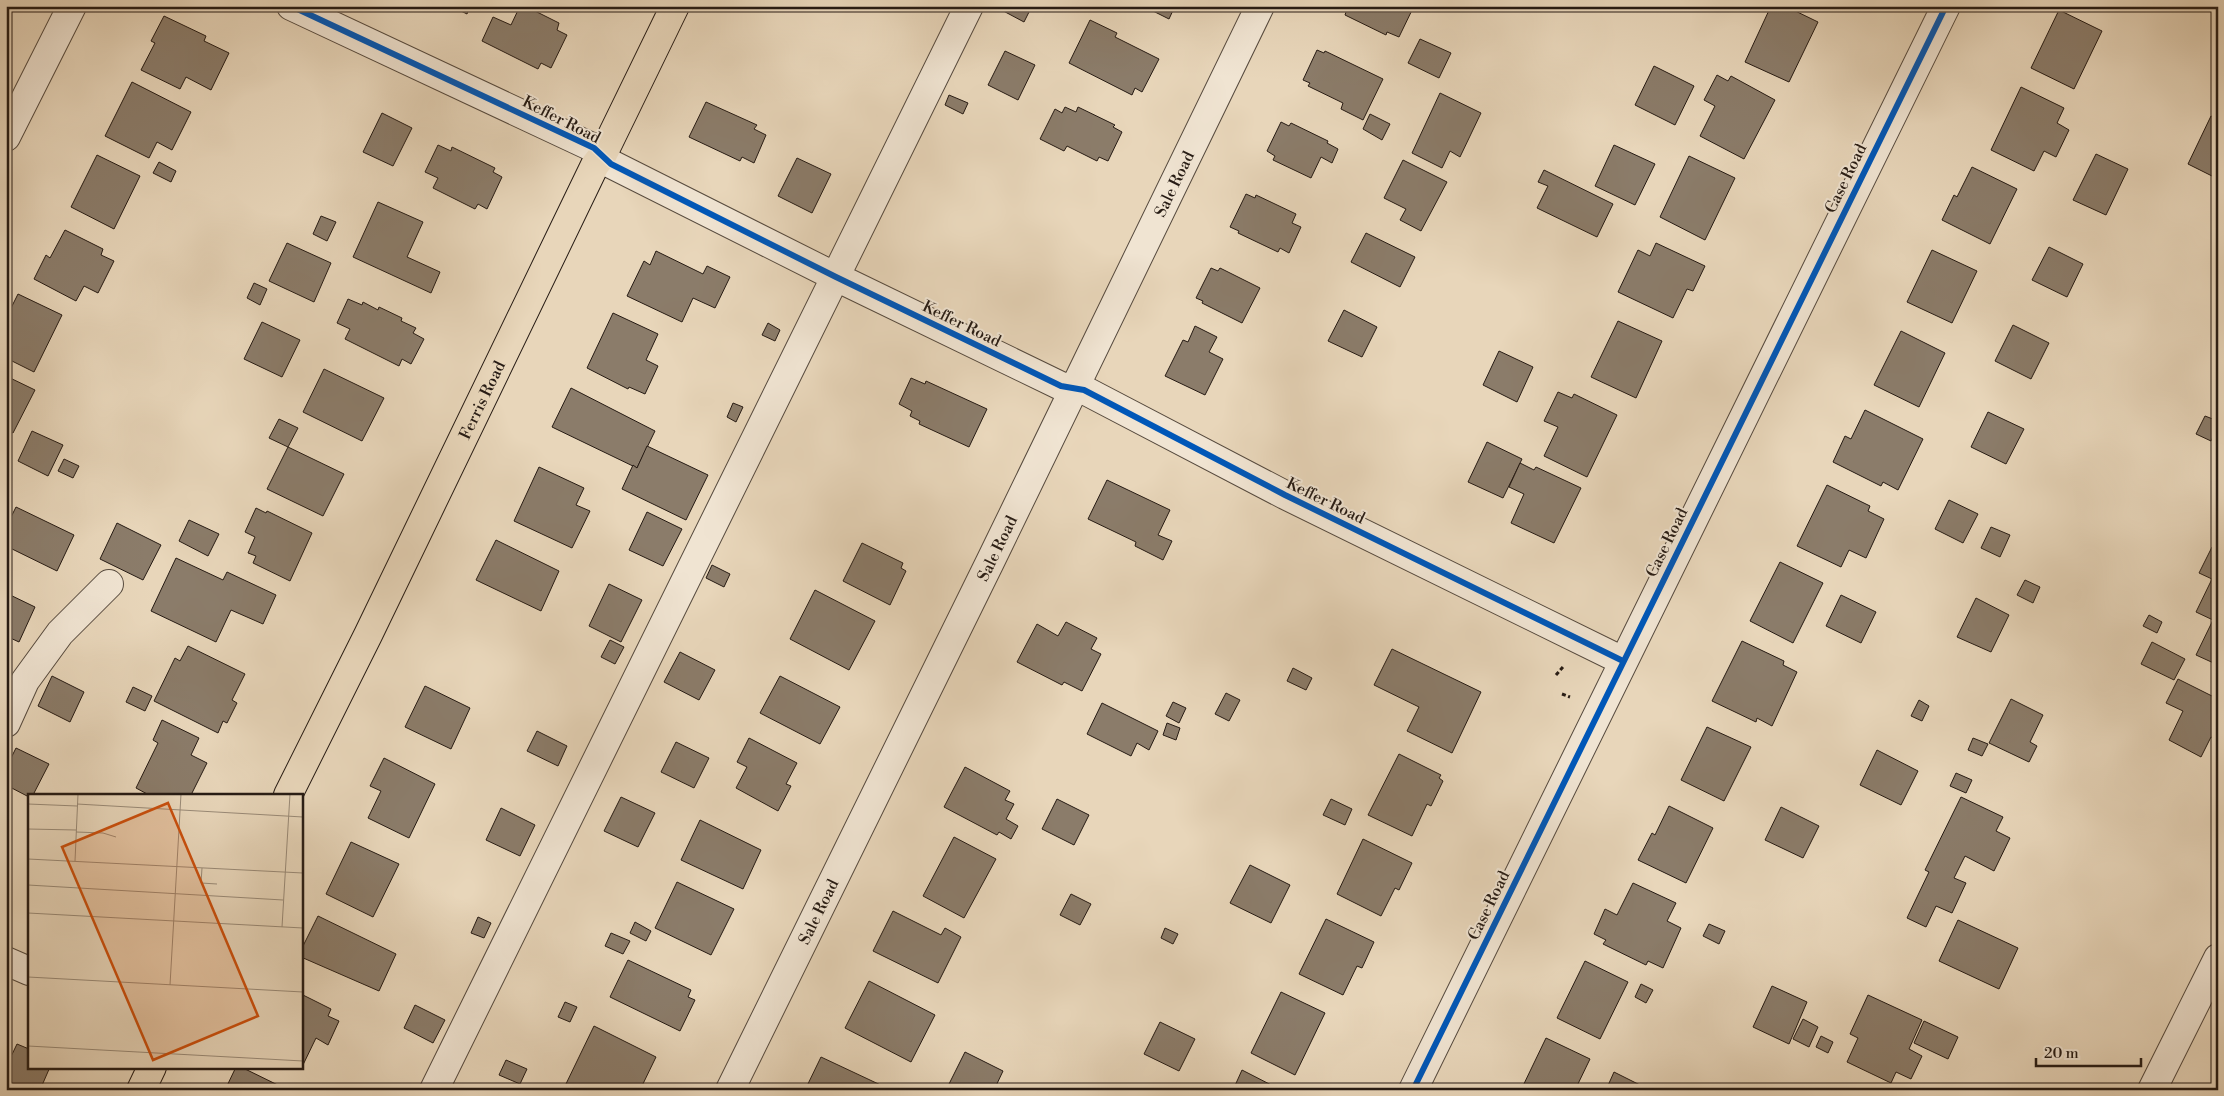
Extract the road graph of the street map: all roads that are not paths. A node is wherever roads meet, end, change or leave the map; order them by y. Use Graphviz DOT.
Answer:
graph roads {
  1 [pos="72,6"];
  2 [pos="291,6"];
  3 [pos="675,6"];
  4 [pos="968,6"];
  5 [pos="1260,6"];
  6 [pos="1946,6"];
  7 [pos="6,137"];
  8 [pos="602,156"];
  9 [pos="836,277"];
  10 [pos="1073,388"];
  11 [pos="109,584"];
  12 [pos="1623,661"];
  13 [pos="6,723"];
  14 [pos="288,794"];
  15 [pos="2218,958"];
  16 [pos="6,961"];
  17 [pos="28,971"];
  18 [pos="152,1068"];
  19 [pos="141,1090"];
  20 [pos="434,1090"];
  21 [pos="730,1090"];
  22 [pos="1412,1090"];
  23 [pos="2152,1090"];
  1 -- 7 [label="street"];
  2 -- 8 [label="street, Keffer Road"];
  3 -- 8 [label="main road, Ferris Road"];
  4 -- 9 [label="street"];
  5 -- 10 [label="street, Sale Road"];
  6 -- 12 [label="street, Case Road"];
  8 -- 9 [label="street, Keffer Road"];
  8 -- 14 [label="main road, Ferris Road"];
  9 -- 10 [label="street, Keffer Road"];
  9 -- 20 [label="street"];
  10 -- 12 [label="street, Keffer Road"];
  10 -- 21 [label="street, Sale Road"];
  11 -- 13 [label="street"];
  12 -- 22 [label="street, Case Road"];
  15 -- 23 [label="street"];
  16 -- 17 [label="street"];
  18 -- 19 [label="main road"];
}
